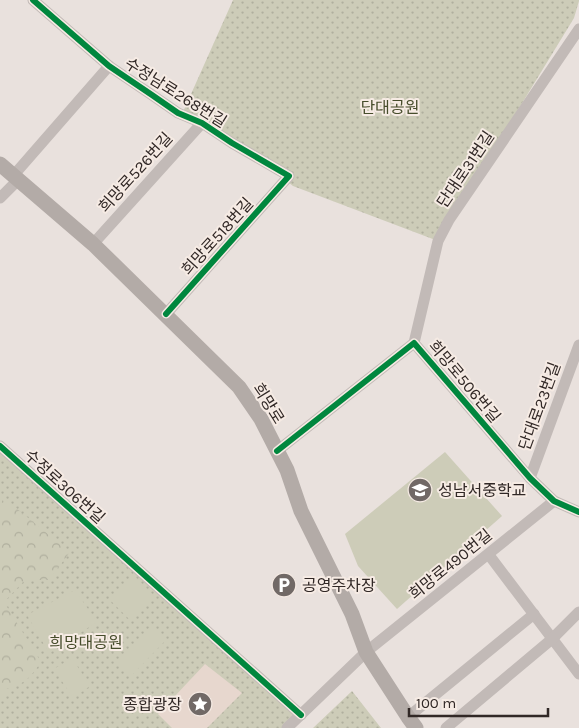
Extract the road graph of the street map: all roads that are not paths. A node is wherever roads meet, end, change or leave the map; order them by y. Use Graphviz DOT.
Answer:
graph roads {
  1 [pos="33,0"];
  2 [pos="579,29"];
  3 [pos="109,66"];
  4 [pos="202,123"];
  5 [pos="0,164"];
  6 [pos="289,176"];
  7 [pos="15,178"];
  8 [pos="0,198"];
  9 [pos="93,244"];
  10 [pos="166,314"];
  11 [pos="414,343"];
  12 [pos="579,345"];
  13 [pos="0,446"];
  14 [pos="277,451"];
  15 [pos="530,478"];
  16 [pos="554,502"];
  17 [pos="579,512"];
  18 [pos="489,555"];
  19 [pos="579,612"];
  20 [pos="534,614"];
  21 [pos="552,639"];
  22 [pos="366,652"];
  23 [pos="579,674"];
  24 [pos="300,715"];
  25 [pos="412,722"];
  26 [pos="287,728"];
  27 [pos="446,728"];
  1 -- 3 [label="street, 수정남로268번길"];
  2 -- 11 [label="street, 단대로31번길"];
  3 -- 4 [label="street, 수정남로268번길"];
  3 -- 7 [label="street"];
  4 -- 6 [label="street, 수정남로268번길"];
  4 -- 9 [label="street, 희망로526번길"];
  5 -- 7 [label="main road, 희망로"];
  6 -- 10 [label="street, 희망로518번길"];
  7 -- 8 [label="street"];
  7 -- 9 [label="main road, 희망로"];
  9 -- 10 [label="main road, 희망로"];
  10 -- 14 [label="main road, 희망로"];
  11 -- 14 [label="street, 희망로506번길"];
  11 -- 15 [label="street, 희망로506번길"];
  12 -- 15 [label="street, 단대로23번길"];
  13 -- 24 [label="street, 수정로306번길"];
  14 -- 22 [label="main road, 희망로"];
  15 -- 16 [label="street, 희망로506번길"];
  16 -- 17 [label="street, 희망로506번길"];
  16 -- 18 [label="street, 희망로490번길"];
  18 -- 20 [label="street"];
  18 -- 22 [label="street, 희망로490번길"];
  19 -- 21 [label="street"];
  20 -- 21 [label="street"];
  20 -- 25 [label="street"];
  21 -- 23 [label="street"];
  21 -- 27 [label="street"];
  22 -- 24 [label="street, 희망로490번길"];
  22 -- 25 [label="main road, 희망로"];
  24 -- 26 [label="street, 희망로490번길"];
}
